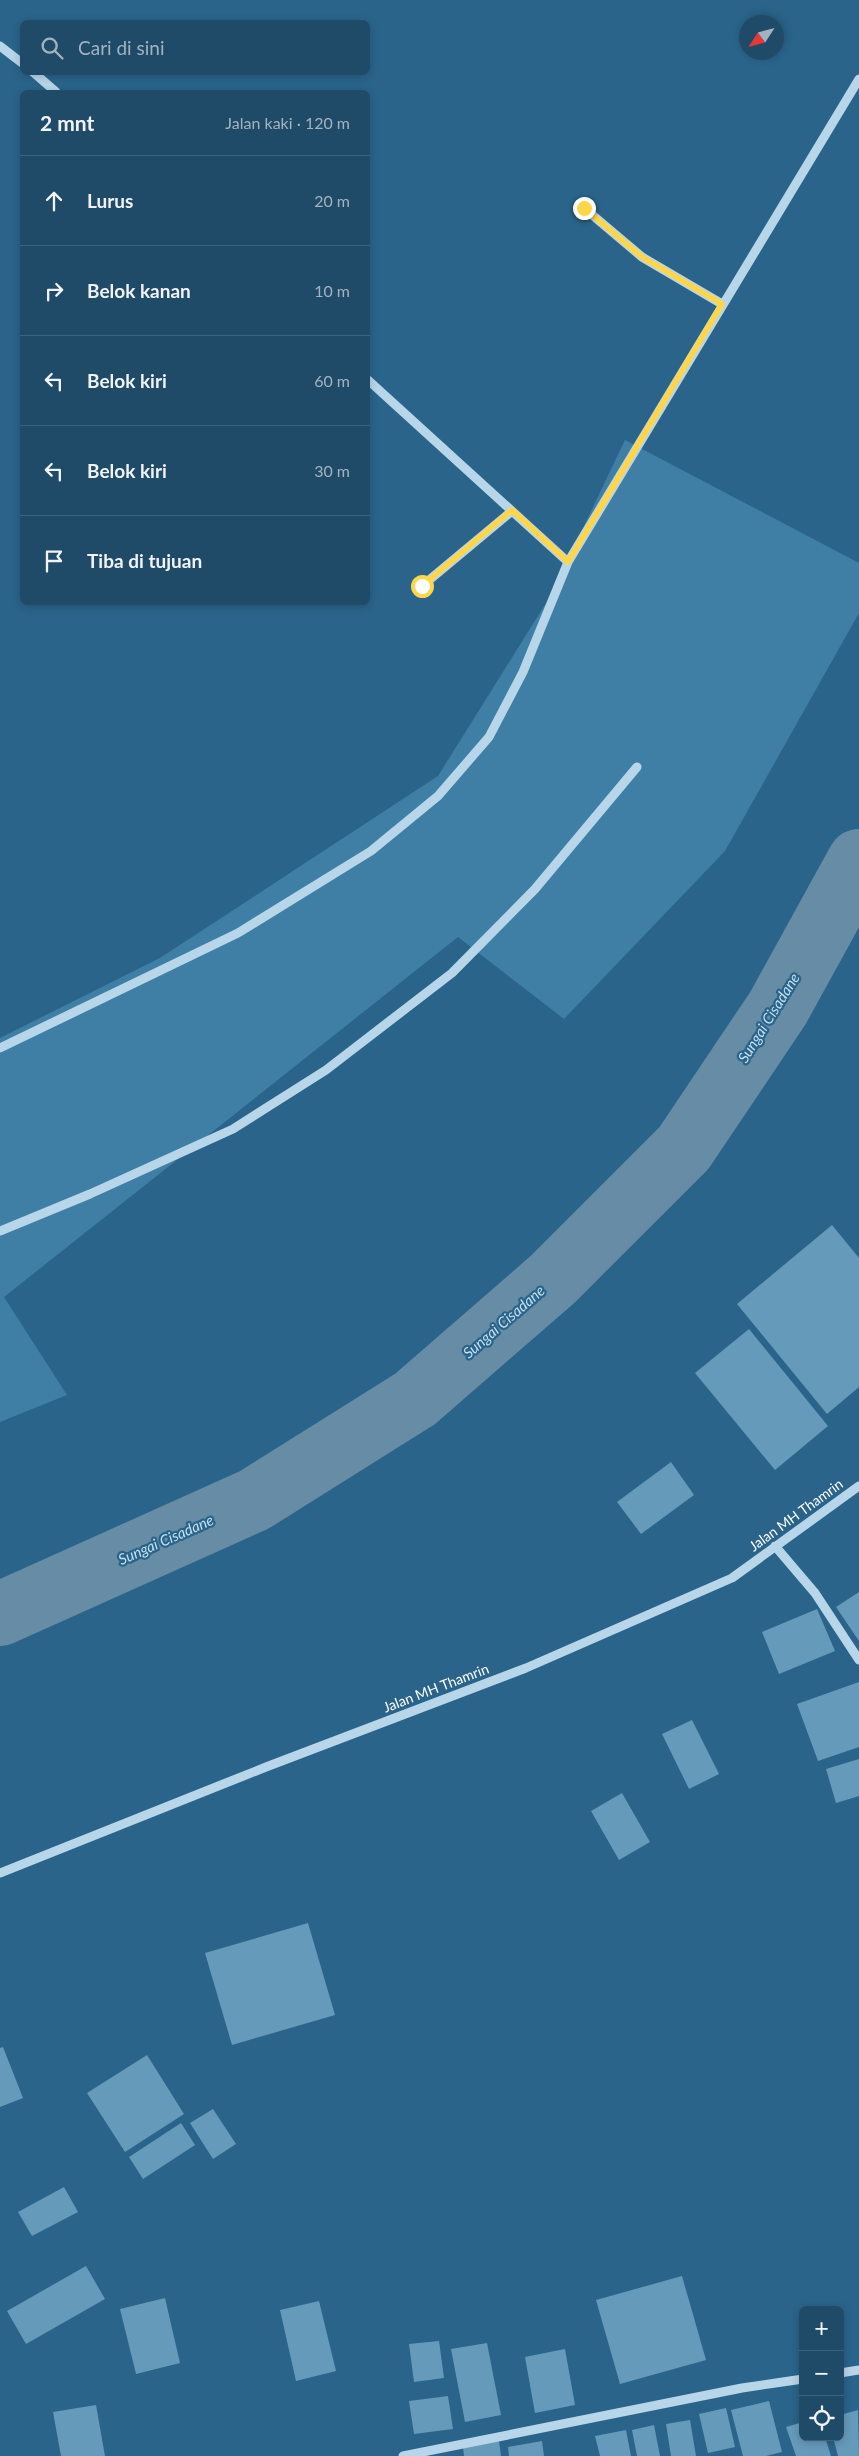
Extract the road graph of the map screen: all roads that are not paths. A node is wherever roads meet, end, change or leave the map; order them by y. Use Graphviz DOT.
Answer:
graph roads {
  1 [pos="0,46"];
  2 [pos="20,61"];
  3 [pos="37,75"];
  4 [pos="859,80"];
  5 [pos="54,90"];
  6 [pos="584,208"];
  7 [pos="722,304"];
  8 [pos="370,382"];
  9 [pos="512,510"];
  10 [pos="568,562"];
  11 [pos="422,586"];
  12 [pos="637,767"];
  13 [pos="0,1048"];
  14 [pos="0,1231"];
  15 [pos="859,1486"];
  16 [pos="775,1546"];
  17 [pos="859,1660"];
  18 [pos="0,1873"];
  19 [pos="859,2370"];
  20 [pos="844,2372"];
  21 [pos="799,2380"];
  22 [pos="403,2456"];
  1 -- 2 [label="street"];
  3 -- 5 [label="street"];
  4 -- 7 [label="street"];
  6 -- 7 [label="street"];
  7 -- 10 [label="street"];
  8 -- 9 [label="street"];
  9 -- 10 [label="street"];
  9 -- 11 [label="street"];
  10 -- 13 [label="street"];
  12 -- 14 [label="street"];
  15 -- 16 [label="street, Jalan MH Thamrin"];
  16 -- 17 [label="street"];
  16 -- 18 [label="street, Jalan MH Thamrin"];
  19 -- 20 [label="street"];
  21 -- 22 [label="street"];
}
